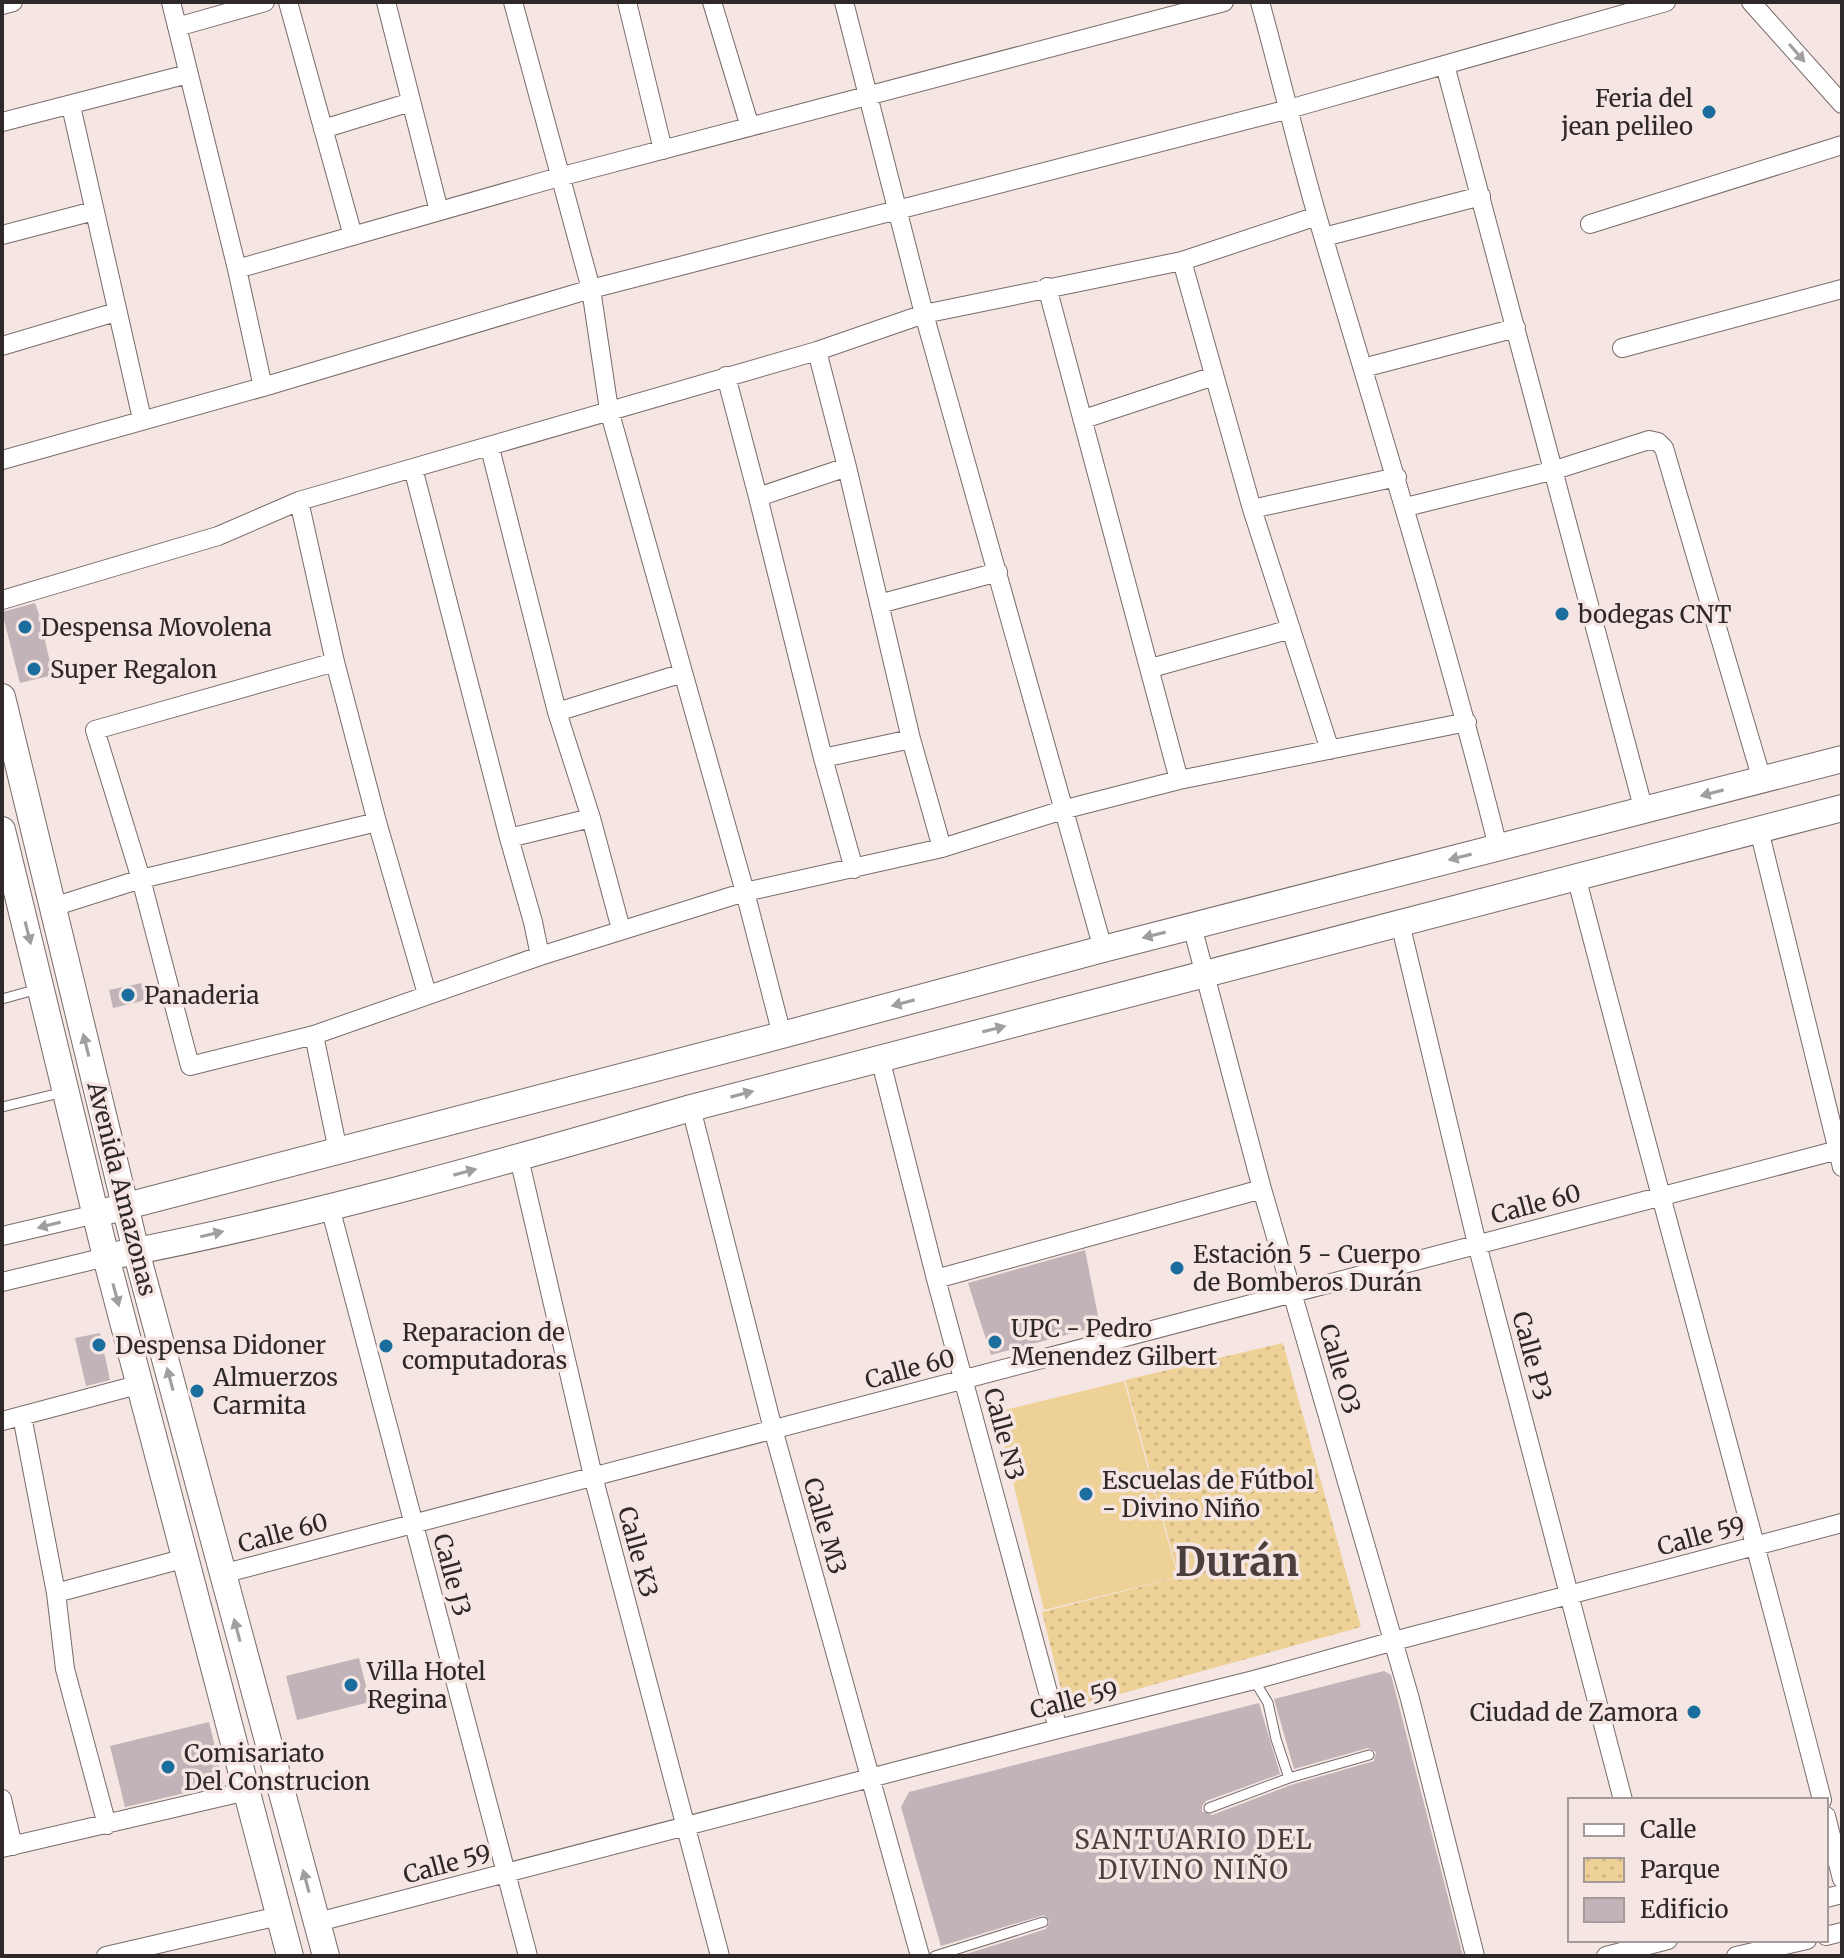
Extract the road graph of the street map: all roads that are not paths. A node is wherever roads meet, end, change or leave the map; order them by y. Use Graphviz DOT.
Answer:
graph roads {
  1 [pos="13,2"];
  2 [pos="171,2"];
  3 [pos="265,2"];
  4 [pos="288,2"];
  5 [pos="386,2"];
  6 [pos="513,2"];
  7 [pos="627,2"];
  8 [pos="712,2"];
  9 [pos="844,2"];
  10 [pos="1224,2"];
  11 [pos="1260,2"];
  12 [pos="1666,2"];
  13 [pos="1751,2"];
  14 [pos="2,5"];
  15 [pos="177,27"];
  16 [pos="1445,65"];
  17 [pos="188,74"];
  18 [pos="868,96"];
  19 [pos="411,102"];
  20 [pos="1842,104"];
  21 [pos="71,106"];
  22 [pos="1289,109"];
  23 [pos="2,122"];
  24 [pos="750,127"];
  25 [pos="323,129"];
  26 [pos="1842,145"];
  27 [pos="663,150"];
  28 [pos="559,177"];
  29 [pos="1481,196"];
  30 [pos="94,211"];
  31 [pos="439,211"];
  32 [pos="899,212"];
  33 [pos="1317,216"];
  34 [pos="1590,224"];
  35 [pos="2,235"];
  36 [pos="353,236"];
  37 [pos="1324,237"];
  38 [pos="1182,261"];
  39 [pos="237,269"];
  40 [pos="1047,287"];
  41 [pos="591,289"];
  42 [pos="1842,289"];
  43 [pos="116,312"];
  44 [pos="924,314"];
  45 [pos="1516,328"];
  46 [pos="2,346"];
  47 [pos="1622,348"];
  48 [pos="817,351"];
  49 [pos="1363,368"];
  50 [pos="726,376"];
  51 [pos="1214,376"];
  52 [pos="263,387"];
  53 [pos="609,410"];
  54 [pos="142,419"];
  55 [pos="1084,419"];
  56 [pos="490,448"];
  57 [pos="2,460"];
  58 [pos="847,467"];
  59 [pos="413,468"];
  60 [pos="1555,470"];
  61 [pos="1397,477"];
  62 [pos="758,497"];
  63 [pos="299,501"];
  64 [pos="1406,507"];
  65 [pos="1252,509"];
  66 [pos="998,572"];
  67 [pos="2,600"];
  68 [pos="879,604"];
  69 [pos="1291,629"];
  70 [pos="335,662"];
  71 [pos="1151,668"];
  72 [pos="683,673"];
  73 [pos="2,697"];
  74 [pos="557,712"];
  75 [pos="1467,722"];
  76 [pos="911,739"];
  77 [pos="1330,750"];
  78 [pos="823,758"];
  79 [pos="1842,759"];
  80 [pos="1179,780"];
  81 [pos="1762,780"];
  82 [pos="1842,808"];
  83 [pos="1066,809"];
  84 [pos="1644,811"];
  85 [pos="591,818"];
  86 [pos="377,822"];
  87 [pos="2,830"];
  88 [pos="1759,830"];
  89 [pos="509,838"];
  90 [pos="1498,847"];
  91 [pos="942,848"];
  92 [pos="854,869"];
  93 [pos="1576,876"];
  94 [pos="141,879"];
  95 [pos="9,892"];
  96 [pos="745,892"];
  97 [pos="53,907"];
  98 [pos="1400,923"];
  99 [pos="1192,926"];
  100 [pos="621,929"];
  101 [pos="1103,949"];
  102 [pos="540,956"];
  103 [pos="1206,975"];
  104 [pos="41,988"];
  105 [pos="427,994"];
  106 [pos="2,999"];
  107 [pos="314,1035"];
  108 [pos="782,1035"];
  109 [pos="880,1058"];
  110 [pos="67,1091"];
  111 [pos="2,1107"];
  112 [pos="691,1108"];
  113 [pos="338,1151"];
  114 [pos="1841,1155"];
  115 [pos="519,1158"];
  116 [pos="1262,1189"];
  117 [pos="1659,1197"];
  118 [pos="125,1207"];
  119 [pos="330,1207"];
  120 [pos="96,1214"];
  121 [pos="2,1236"];
  122 [pos="1477,1244"];
  123 [pos="136,1251"];
  124 [pos="106,1257"];
  125 [pos="936,1279"];
  126 [pos="2,1282"];
  127 [pos="1292,1293"];
  128 [pos="965,1379"];
  129 [pos="141,1384"];
  130 [pos="22,1416"];
  131 [pos="2,1421"];
  132 [pos="773,1429"];
  133 [pos="593,1476"];
  134 [pos="414,1523"];
  135 [pos="1842,1523"];
  136 [pos="1757,1546"];
  137 [pos="186,1558"];
  138 [pos="222,1574"];
  139 [pos="56,1593"];
  140 [pos="1570,1594"];
  141 [pos="1394,1641"];
  142 [pos="1254,1680"];
  143 [pos="1058,1729"];
  144 [pos="1369,1755"];
  145 [pos="870,1778"];
  146 [pos="1289,1778"];
  147 [pos="247,1791"];
  148 [pos="1622,1798"];
  149 [pos="1821,1798"];
  150 [pos="2,1799"];
  151 [pos="1209,1808"];
  152 [pos="1828,1824"];
  153 [pos="107,1825"];
  154 [pos="686,1826"];
  155 [pos="7,1847"];
  156 [pos="506,1873"];
  157 [pos="1842,1879"];
  158 [pos="279,1916"];
  159 [pos="318,1922"];
  160 [pos="1043,1922"];
  161 [pos="1798,1942"];
  162 [pos="1662,1945"];
  163 [pos="106,1956"];
  164 [pos="290,1956"];
  165 [pos="326,1956"];
  166 [pos="528,1956"];
  167 [pos="720,1956"];
  168 [pos="920,1956"];
  169 [pos="935,1956"];
  170 [pos="1475,1956"];
  171 [pos="1606,1956"];
  172 [pos="1736,1956"];
  1 -- 14 [label="street"];
  2 -- 15 [label="street"];
  3 -- 15 [label="street"];
  4 -- 25 [label="street"];
  5 -- 19 [label="street"];
  6 -- 28 [label="street"];
  7 -- 27 [label="street"];
  8 -- 24 [label="street"];
  9 -- 18 [label="street"];
  10 -- 18 [label="street"];
  11 -- 22 [label="street"];
  12 -- 16 [label="street"];
  13 -- 20 [label="street, one-way"];
  15 -- 17 [label="street"];
  16 -- 22 [label="street"];
  16 -- 29 [label="street"];
  17 -- 21 [label="street"];
  17 -- 39 [label="street"];
  18 -- 24 [label="street"];
  18 -- 32 [label="street"];
  19 -- 25 [label="street"];
  19 -- 31 [label="street"];
  21 -- 23 [label="street"];
  21 -- 30 [label="street"];
  22 -- 32 [label="street"];
  22 -- 33 [label="street"];
  24 -- 27 [label="street"];
  25 -- 36 [label="street"];
  26 -- 34 [label="street"];
  27 -- 28 [label="street"];
  28 -- 31 [label="street"];
  28 -- 41 [label="street"];
  29 -- 37 [label="street"];
  29 -- 45 [label="street"];
  30 -- 35 [label="street"];
  30 -- 43 [label="street"];
  31 -- 36 [label="street"];
  32 -- 41 [label="street"];
  32 -- 44 [label="street"];
  33 -- 37 [label="street"];
  33 -- 38 [label="street"];
  36 -- 39 [label="street"];
  37 -- 49 [label="street"];
  38 -- 40 [label="street"];
  38 -- 51 [label="street"];
  39 -- 52 [label="street"];
  40 -- 44 [label="street"];
  40 -- 55 [label="street"];
  41 -- 52 [label="street"];
  41 -- 53 [label="street"];
  42 -- 47 [label="street"];
  43 -- 46 [label="street"];
  43 -- 54 [label="street"];
  44 -- 48 [label="street"];
  44 -- 66 [label="street"];
  45 -- 49 [label="street"];
  45 -- 60 [label="street"];
  48 -- 50 [label="street"];
  48 -- 58 [label="street"];
  49 -- 61 [label="street"];
  50 -- 53 [label="street"];
  50 -- 62 [label="street"];
  51 -- 55 [label="street"];
  51 -- 65 [label="street"];
  52 -- 54 [label="street"];
  53 -- 56 [label="street"];
  53 -- 72 [label="street"];
  54 -- 57 [label="street"];
  55 -- 71 [label="street"];
  56 -- 59 [label="street"];
  56 -- 74 [label="street"];
  58 -- 62 [label="street"];
  58 -- 68 [label="street"];
  59 -- 63 [label="street"];
  59 -- 89 [label="street"];
  60 -- 64 [label="street"];
  60 -- 81 [label="street"];
  60 -- 84 [label="street"];
  61 -- 64 [label="street"];
  61 -- 65 [label="street"];
  62 -- 78 [label="street"];
  63 -- 67 [label="street"];
  63 -- 70 [label="street"];
  64 -- 75 [label="street"];
  65 -- 69 [label="street"];
  66 -- 68 [label="street"];
  66 -- 83 [label="street"];
  68 -- 76 [label="street"];
  69 -- 71 [label="street"];
  69 -- 77 [label="street"];
  70 -- 86 [label="street"];
  70 -- 94 [label="street"];
  71 -- 80 [label="street"];
  72 -- 74 [label="street"];
  72 -- 96 [label="street"];
  73 -- 97 [label="street, Avenida Amazonas"];
  74 -- 85 [label="street"];
  75 -- 77 [label="street"];
  75 -- 90 [label="street"];
  76 -- 78 [label="street"];
  76 -- 91 [label="street"];
  77 -- 80 [label="street"];
  78 -- 92 [label="street"];
  79 -- 81 [label="street"];
  80 -- 83 [label="street"];
  81 -- 84 [label="street, one-way"];
  82 -- 88 [label="street"];
  83 -- 91 [label="street"];
  83 -- 101 [label="street"];
  84 -- 90 [label="street"];
  85 -- 89 [label="street"];
  85 -- 100 [label="street"];
  86 -- 94 [label="street"];
  86 -- 105 [label="street"];
  87 -- 95 [label="street, Avenida Amazonas"];
  88 -- 93 [label="street"];
  88 -- 114 [label="street"];
  89 -- 102 [label="street"];
  90 -- 99 [label="street, one-way"];
  91 -- 92 [label="street"];
  92 -- 96 [label="street"];
  93 -- 98 [label="street"];
  93 -- 117 [label="street"];
  94 -- 97 [label="street"];
  94 -- 107 [label="street"];
  95 -- 104 [label="street, Avenida Amazonas, one-way"];
  96 -- 100 [label="street"];
  96 -- 108 [label="street"];
  118 -- 97 [label="street, Avenida Amazonas, one-way"];
  98 -- 103 [label="street"];
  98 -- 122 [label="street, Calle P3"];
  99 -- 101 [label="street, one-way"];
  99 -- 103 [label="street, Calle O3"];
  100 -- 102 [label="street"];
  101 -- 108 [label="street, one-way"];
  102 -- 105 [label="street"];
  109 -- 103 [label="street, one-way"];
  103 -- 116 [label="street, Calle O3"];
  104 -- 106 [label="lane"];
  104 -- 110 [label="street, Avenida Amazonas"];
  105 -- 107 [label="street"];
  107 -- 113 [label="street"];
  108 -- 113 [label="street"];
  112 -- 109 [label="street, one-way"];
  109 -- 125 [label="street, Calle N3"];
  110 -- 111 [label="lane"];
  110 -- 120 [label="street, Avenida Amazonas"];
  112 -- 115 [label="street"];
  112 -- 132 [label="street, Calle M3"];
  113 -- 118 [label="street"];
  114 -- 117 [label="street, Calle 60"];
  119 -- 115 [label="street, one-way"];
  115 -- 133 [label="street, Calle K3"];
  116 -- 125 [label="street"];
  116 -- 127 [label="street, Calle O3"];
  117 -- 122 [label="street, Calle 60"];
  117 -- 136 [label="street"];
  118 -- 120 [label="street"];
  118 -- 123 [label="street, Avenida Amazonas"];
  123 -- 119 [label="street, one-way"];
  119 -- 134 [label="street, Calle J3"];
  120 -- 121 [label="street, one-way"];
  120 -- 124 [label="street, Avenida Amazonas"];
  122 -- 127 [label="street, Calle 60"];
  122 -- 140 [label="street, Calle P3"];
  123 -- 124 [label="street"];
  138 -- 123 [label="street, Avenida Amazonas, one-way"];
  124 -- 126 [label="street"];
  124 -- 129 [label="street, Avenida Amazonas, one-way"];
  125 -- 128 [label="street, Calle N3"];
  127 -- 128 [label="street, Calle 60"];
  127 -- 141 [label="street, Calle O3"];
  128 -- 132 [label="street, Calle 60"];
  128 -- 143 [label="street, Calle N3"];
  129 -- 130 [label="street"];
  129 -- 137 [label="street, Avenida Amazonas"];
  130 -- 131 [label="street"];
  130 -- 139 [label="street"];
  132 -- 133 [label="street, Calle 60"];
  132 -- 145 [label="street, Calle M3"];
  133 -- 134 [label="street, Calle 60"];
  133 -- 154 [label="street, Calle K3"];
  134 -- 138 [label="street, Calle 60"];
  134 -- 156 [label="street, Calle J3"];
  135 -- 136 [label="street, Calle 59"];
  136 -- 140 [label="street, Calle 59"];
  136 -- 149 [label="street"];
  137 -- 139 [label="street"];
  137 -- 147 [label="street, Avenida Amazonas"];
  159 -- 138 [label="street, Avenida Amazonas, one-way"];
  139 -- 153 [label="street"];
  140 -- 141 [label="street, Calle 59"];
  140 -- 148 [label="street, Calle P3"];
  141 -- 142 [label="street, Calle 59"];
  141 -- 170 [label="street, Calle O3"];
  142 -- 143 [label="street, Calle 59"];
  142 -- 146 [label="lane"];
  143 -- 145 [label="street, Calle 59"];
  144 -- 146 [label="lane"];
  145 -- 154 [label="street, Calle 59"];
  145 -- 168 [label="street, Calle M3"];
  146 -- 151 [label="lane"];
  147 -- 153 [label="street"];
  147 -- 158 [label="street, Avenida Amazonas"];
  150 -- 155 [label="street"];
  152 -- 157 [label="street"];
  153 -- 155 [label="street"];
  154 -- 156 [label="street, Calle 59"];
  154 -- 167 [label="street, Calle K3"];
  156 -- 159 [label="street, Calle 59"];
  156 -- 166 [label="street, Calle J3"];
  158 -- 163 [label="street"];
  158 -- 164 [label="street, Avenida Amazonas"];
  159 -- 165 [label="street, Avenida Amazonas"];
  160 -- 169 [label="lane"];
  161 -- 172 [label="street"];
  162 -- 171 [label="street"];
}
